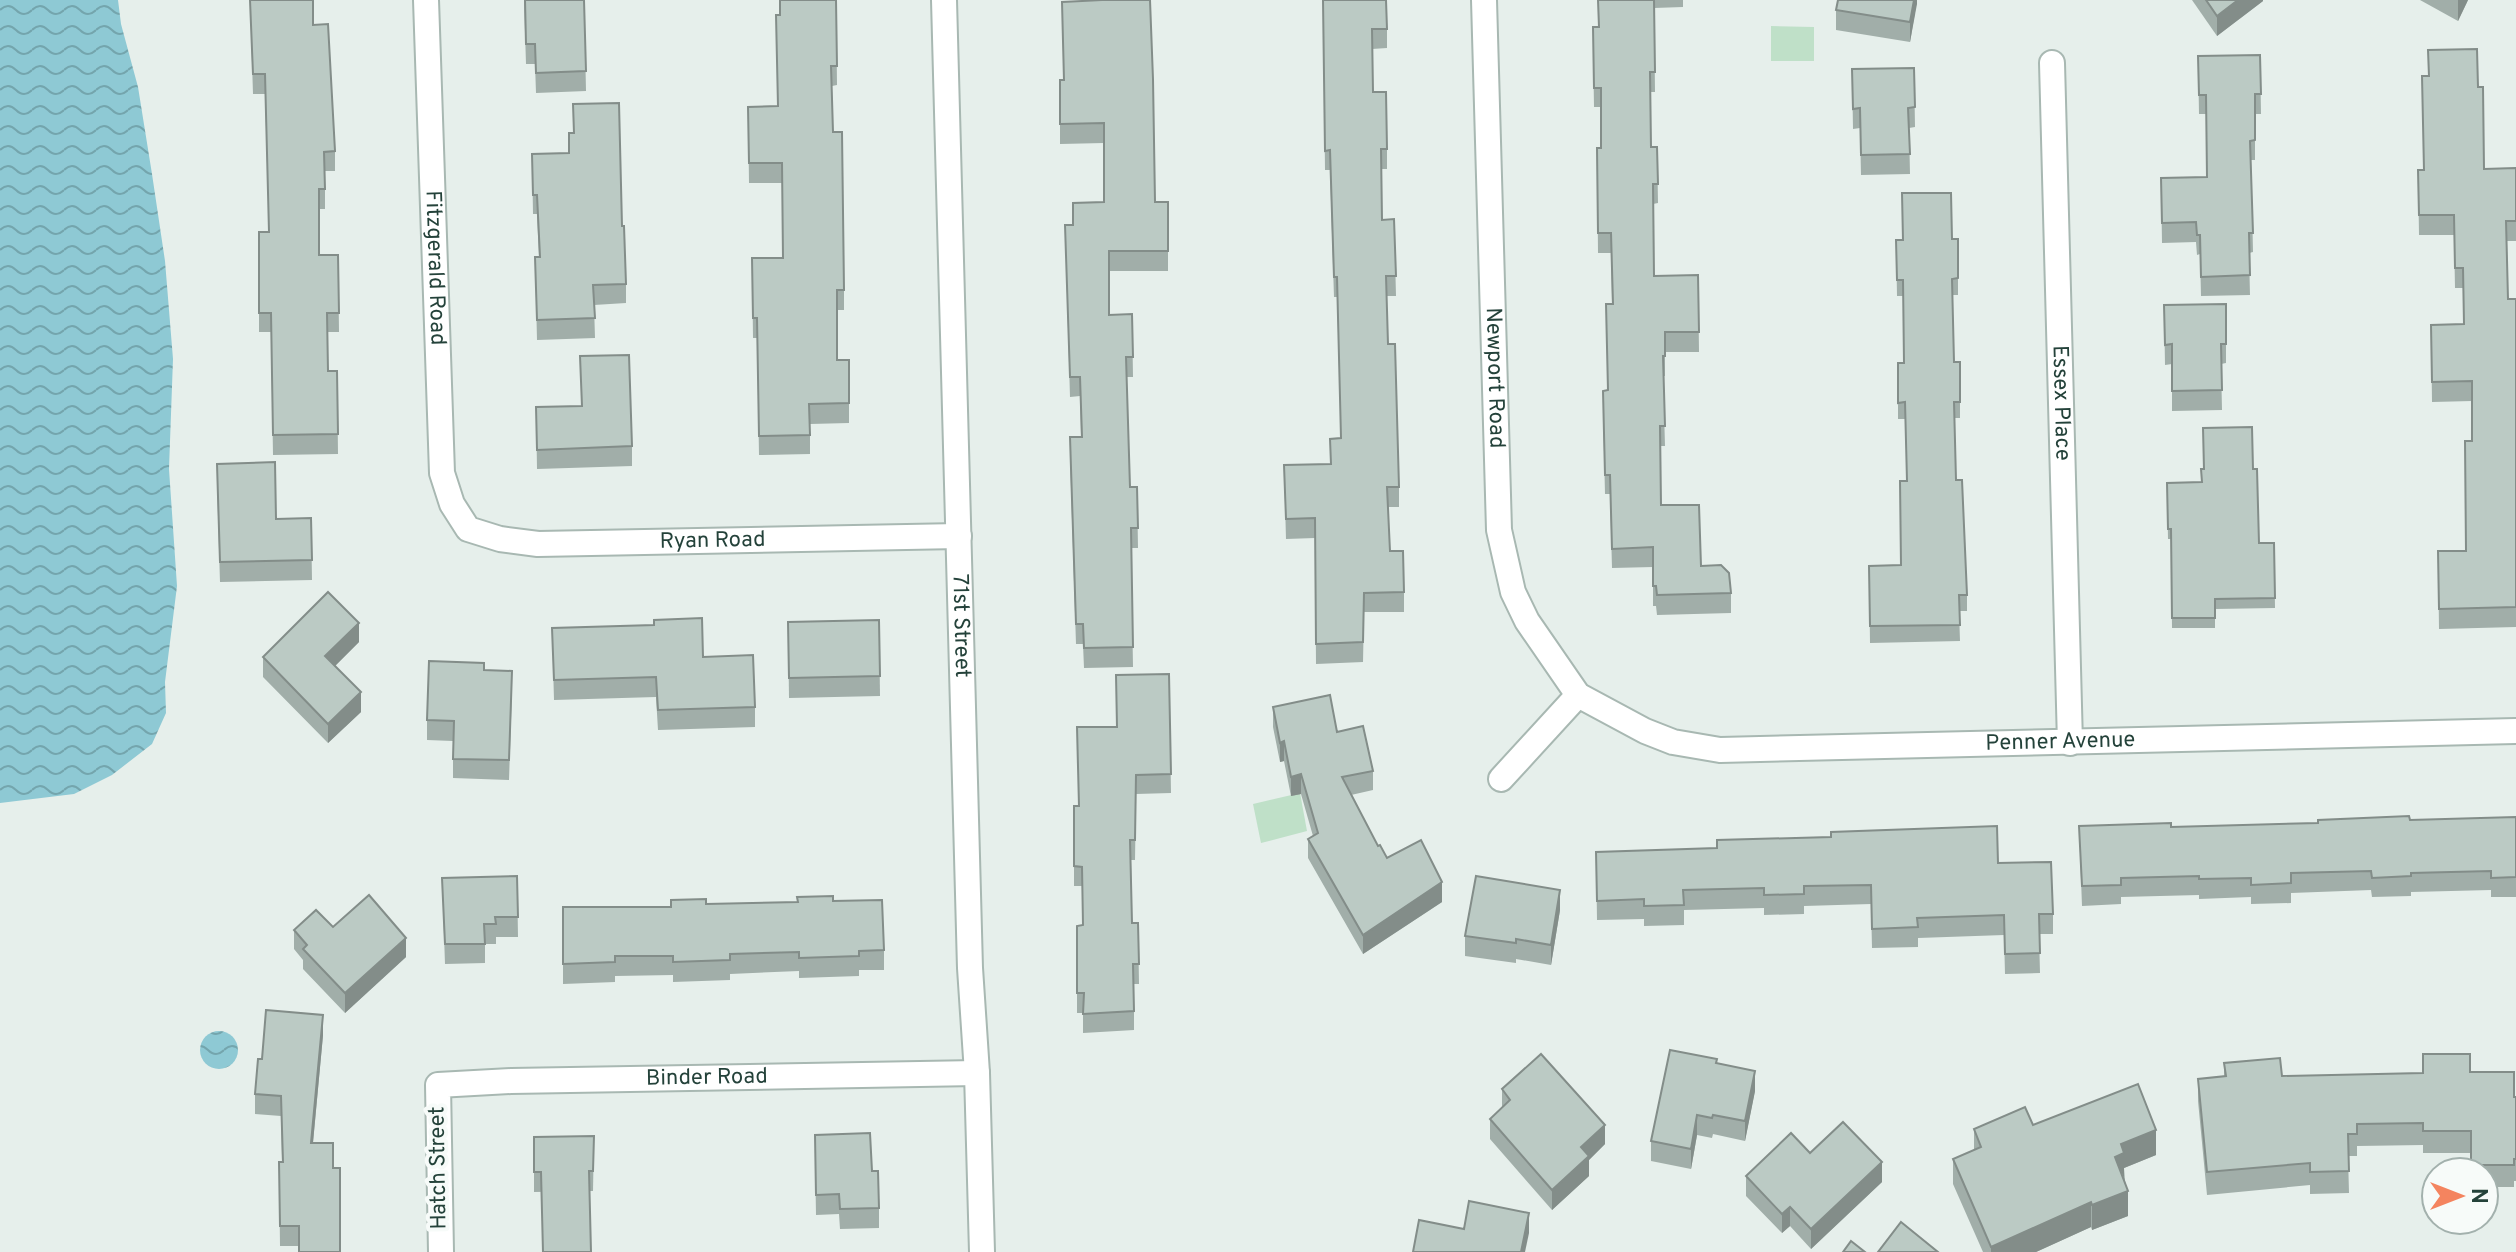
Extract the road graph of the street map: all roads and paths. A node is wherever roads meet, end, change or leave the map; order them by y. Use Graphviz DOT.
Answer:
graph roads {
  1 [pos="426,0"];
  2 [pos="944,0"];
  3 [pos="1484,0"];
  4 [pos="2052,63"];
  5 [pos="468,529"];
  6 [pos="959,536"];
  7 [pos="1578,695"];
  8 [pos="1613,713"];
  9 [pos="2516,731"];
  10 [pos="2070,743"];
  11 [pos="1501,779"];
  12 [pos="977,1073"];
  13 [pos="438,1085"];
  14 [pos="441,1252"];
  15 [pos="982,1252"];
  1 -- 5 [label="street, Fitzgerald Road"];
  2 -- 6 [label="street, 71st Street"];
  3 -- 7 [label="street, Newport Road"];
  4 -- 10 [label="street, Essex Place"];
  5 -- 6 [label="street, Ryan Road"];
  6 -- 12 [label="street, 71st Street"];
  7 -- 8 [label="street, Newport Road"];
  7 -- 11 [label="street"];
  8 -- 10 [label="street, Penner Avenue"];
  9 -- 10 [label="street, Penner Avenue"];
  12 -- 13 [label="street, Binder Road"];
  12 -- 15 [label="street, 71st Street"];
  13 -- 14 [label="street, Hatch Street"];
}
